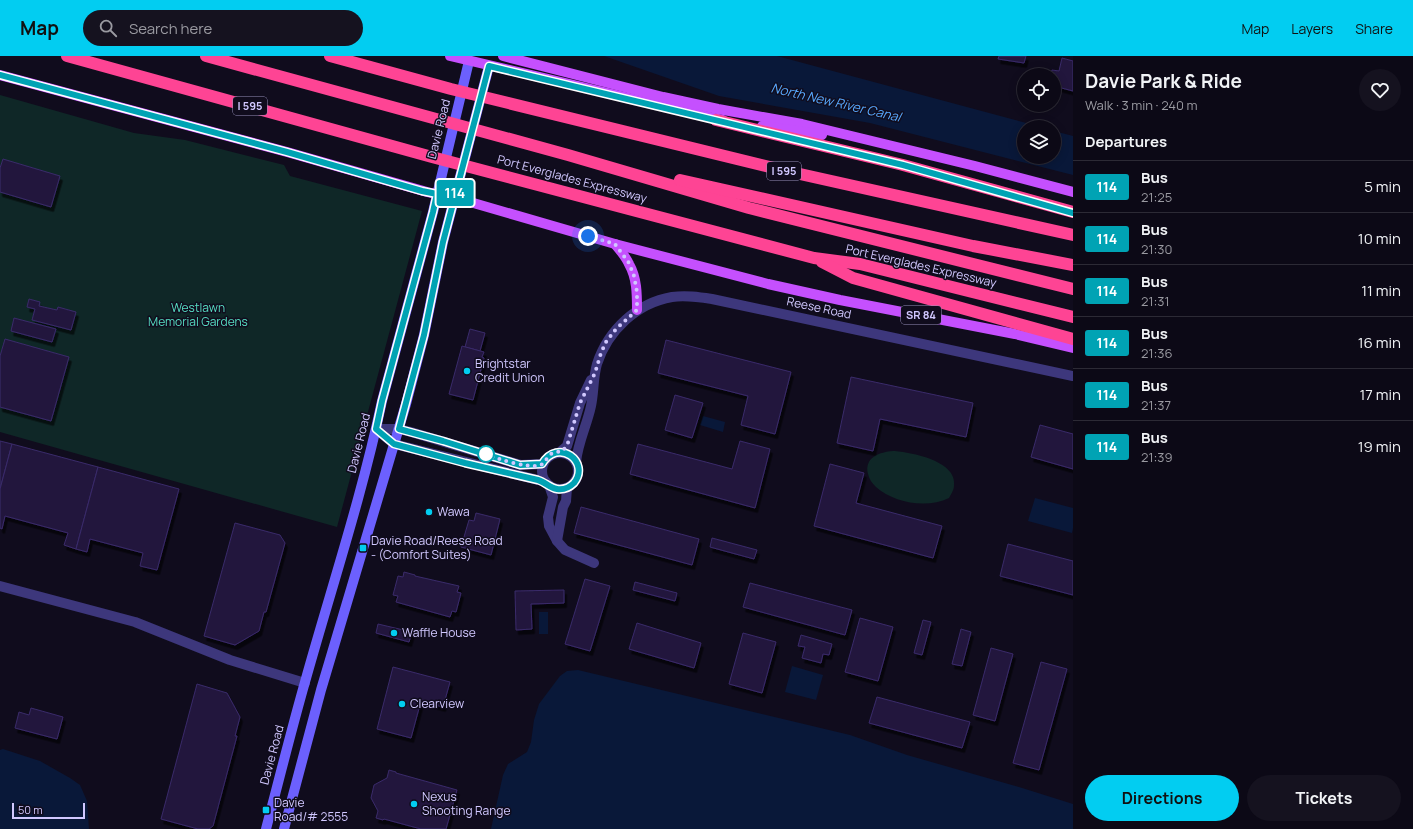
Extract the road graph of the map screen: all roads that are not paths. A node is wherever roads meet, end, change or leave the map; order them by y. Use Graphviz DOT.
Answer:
graph roads {
  1 [pos="67,56"];
  2 [pos="206,56"];
  3 [pos="330,56"];
  4 [pos="450,56"];
  5 [pos="503,56"];
  6 [pos="469,61"];
  7 [pos="489,66"];
  8 [pos="0,75"];
  9 [pos="716,120"];
  10 [pos="873,142"];
  11 [pos="568,155"];
  12 [pos="1073,192"];
  13 [pos="437,194"];
  14 [pos="454,198"];
  15 [pos="1073,212"];
  16 [pos="1073,235"];
  17 [pos="615,244"];
  18 [pos="814,258"];
  19 [pos="1073,265"];
  20 [pos="1073,289"];
  21 [pos="637,310"];
  22 [pos="1073,317"];
  23 [pos="1073,339"];
  24 [pos="1073,348"];
  25 [pos="595,373"];
  26 [pos="1073,376"];
  27 [pos="376,429"];
  28 [pos="399,429"];
  29 [pos="394,444"];
  30 [pos="560,452"];
  31 [pos="576,462"];
  32 [pos="542,464"];
  33 [pos="547,484"];
  34 [pos="567,488"];
  35 [pos="557,541"];
  36 [pos="594,563"];
  37 [pos="0,586"];
  38 [pos="305,683"];
  39 [pos="266,829"];
  40 [pos="284,829"];
  1 -- 18 [label="highway, Port Everglades Expressway / I 595"];
  2 -- 11 [label="highway"];
  3 -- 16 [label="highway, I 595"];
  4 -- 6 [label="main road"];
  5 -- 10 [label="main road"];
  6 -- 7 [label="main road"];
  6 -- 13 [label="main road, Davie Road"];
  7 -- 9 [label="main road"];
  7 -- 14 [label="main road"];
  8 -- 13 [label="main road, SR 84"];
  9 -- 10 [label="main road"];
  9 -- 15 [label="highway"];
  10 -- 12 [label="main road"];
  11 -- 19 [label="highway"];
  11 -- 20 [label="highway"];
  13 -- 14 [label="main road, SR 84"];
  13 -- 27 [label="main road, Davie Road"];
  14 -- 17 [label="main road, SR 84"];
  14 -- 28 [label="main road"];
  17 -- 21 [label="main road"];
  17 -- 24 [label="main road, SR 84"];
  18 -- 22 [label="highway, Port Everglades Expressway / I 595"];
  18 -- 23 [label="highway"];
  21 -- 25 [label="street, Reese Road"];
  21 -- 26 [label="street, Reese Road"];
  25 -- 30 [label="street, Reese Road"];
  25 -- 31 [label="street, Reese Road"];
  27 -- 28 [label="street"];
  27 -- 29 [label="street"];
  27 -- 38 [label="main road, Davie Road"];
  28 -- 29 [label="main road"];
  28 -- 32 [label="street"];
  29 -- 33 [label="street"];
  29 -- 40 [label="main road"];
  30 -- 31 [label="street"];
  30 -- 32 [label="street"];
  31 -- 34 [label="street"];
  32 -- 33 [label="street"];
  33 -- 34 [label="street"];
  33 -- 35 [label="street"];
  34 -- 35 [label="street"];
  35 -- 36 [label="street"];
  37 -- 38 [label="street"];
  38 -- 39 [label="main road, Davie Road"];
}
